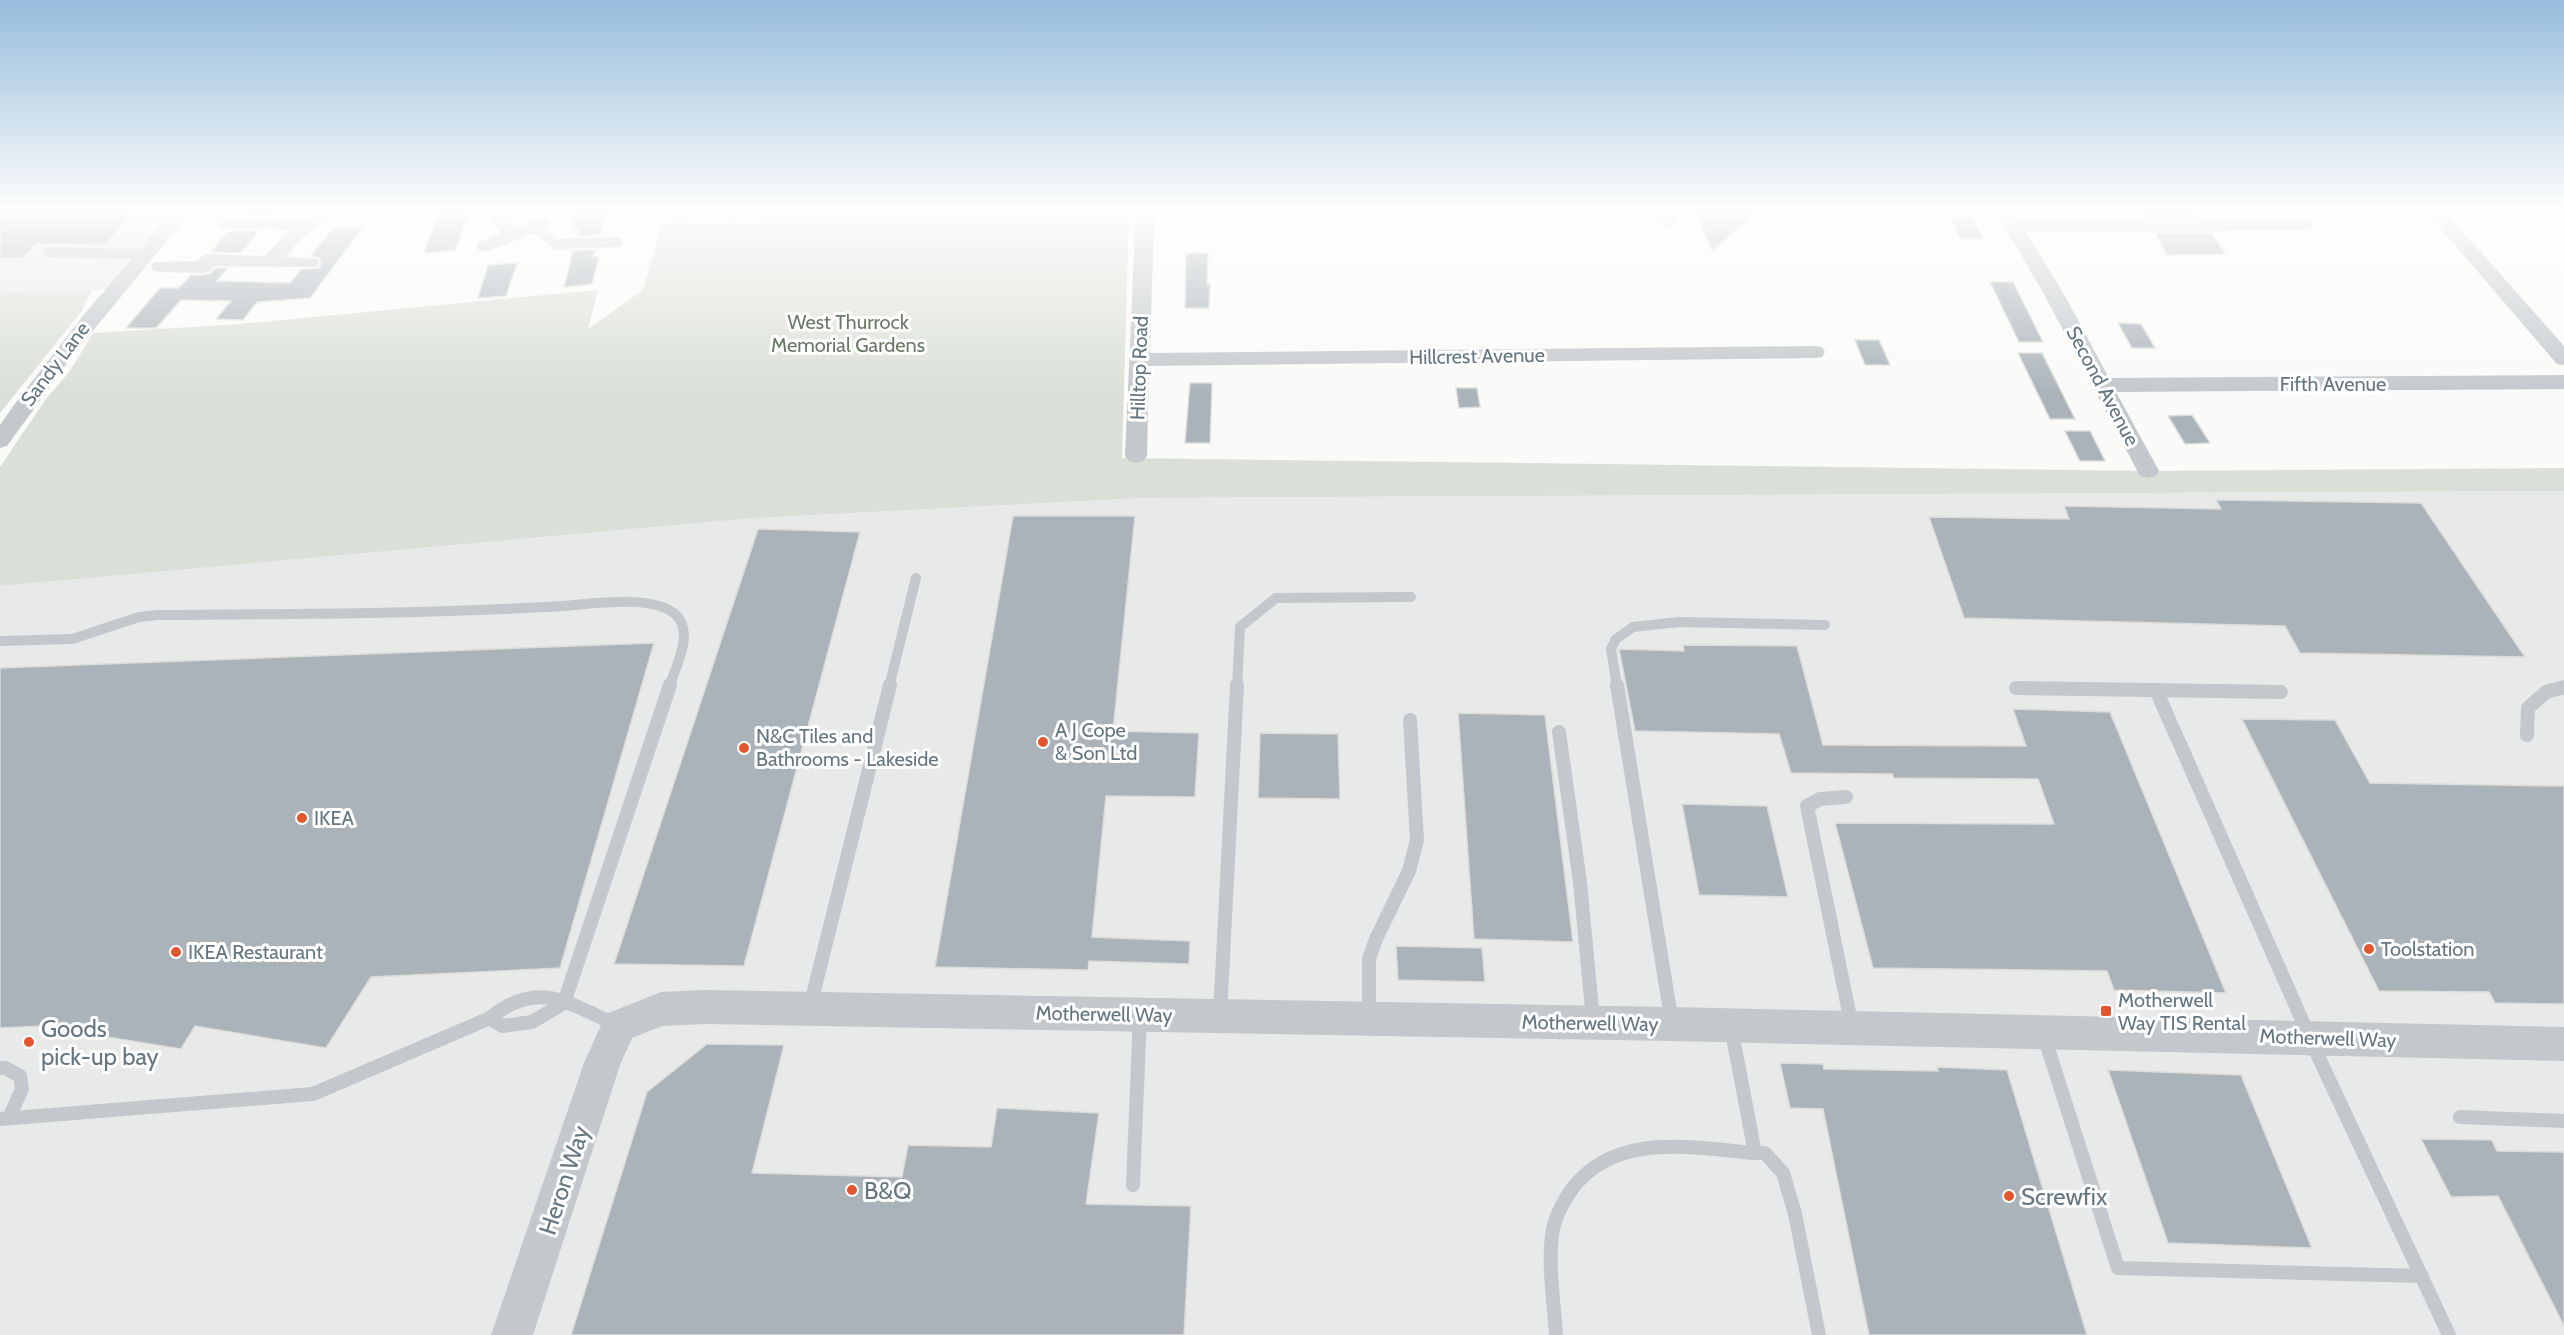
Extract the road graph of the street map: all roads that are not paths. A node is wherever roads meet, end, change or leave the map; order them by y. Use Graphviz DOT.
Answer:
graph roads {
  1 [pos="141,270"];
  2 [pos="1143,270"];
  3 [pos="2038,270"];
  4 [pos="2486,270"];
  5 [pos="1815,352"];
  6 [pos="2564,359"];
  7 [pos="1139,360"];
  8 [pos="2564,382"];
  9 [pos="2103,385"];
  10 [pos="0,441"];
  11 [pos="1136,456"];
  12 [pos="2148,471"];
  13 [pos="916,578"];
  14 [pos="1411,597"];
  15 [pos="1825,625"];
  16 [pos="0,641"];
  17 [pos="2564,687"];
  18 [pos="2016,688"];
  19 [pos="2156,690"];
  20 [pos="2281,692"];
  21 [pos="1410,720"];
  22 [pos="1560,732"];
  23 [pos="2527,735"];
  24 [pos="1846,797"];
  25 [pos="564,1003"];
  26 [pos="810,1008"];
  27 [pos="1140,1015"];
  28 [pos="1220,1016"];
  29 [pos="490,1018"];
  30 [pos="1369,1019"];
  31 [pos="1593,1024"];
  32 [pos="1672,1024"];
  33 [pos="619,1026"];
  34 [pos="1731,1026"];
  35 [pos="1852,1028"];
  36 [pos="2043,1032"];
  37 [pos="2311,1037"];
  38 [pos="2564,1044"];
  39 [pos="0,1068"];
  40 [pos="2460,1117"];
  41 [pos="4,1118"];
  42 [pos="2564,1121"];
  43 [pos="1755,1153"];
  44 [pos="1133,1185"];
  45 [pos="2422,1276"];
  46 [pos="512,1335"];
  47 [pos="1556,1335"];
  48 [pos="1819,1335"];
  49 [pos="2449,1335"];
  1 -- 10 [label="street, Sandy Lane"];
  2 -- 7 [label="street, Hilltop Road"];
  3 -- 9 [label="street, Second Avenue"];
  4 -- 6 [label="street"];
  5 -- 7 [label="street, Hillcrest Avenue"];
  7 -- 11 [label="street, Hilltop Road"];
  8 -- 9 [label="street, Fifth Avenue"];
  9 -- 12 [label="street, Second Avenue"];
  13 -- 26 [label="lane"];
  14 -- 28 [label="lane"];
  15 -- 32 [label="lane"];
  16 -- 25 [label="lane"];
  17 -- 23 [label="lane"];
  18 -- 19 [label="lane"];
  19 -- 20 [label="lane"];
  19 -- 37 [label="lane"];
  21 -- 30 [label="lane"];
  22 -- 31 [label="lane"];
  24 -- 35 [label="lane"];
  25 -- 29 [label="lane"];
  25 -- 29 [label="lane"];
  25 -- 33 [label="lane"];
  26 -- 27 [label="street, Motherwell Way"];
  26 -- 33 [label="street, Motherwell Way"];
  27 -- 28 [label="street, Motherwell Way"];
  27 -- 44 [label="lane"];
  28 -- 30 [label="street, Motherwell Way"];
  29 -- 41 [label="lane"];
  30 -- 31 [label="street, Motherwell Way"];
  31 -- 32 [label="street, Motherwell Way"];
  32 -- 34 [label="street, Motherwell Way"];
  33 -- 46 [label="street, Heron Way"];
  34 -- 35 [label="street, Motherwell Way"];
  34 -- 43 [label="lane"];
  35 -- 36 [label="street, Motherwell Way"];
  36 -- 37 [label="street, Motherwell Way"];
  36 -- 45 [label="lane"];
  37 -- 38 [label="street, Motherwell Way"];
  37 -- 45 [label="lane"];
  39 -- 41 [label="lane"];
  40 -- 42 [label="lane"];
  43 -- 47 [label="lane"];
  43 -- 48 [label="lane"];
  45 -- 49 [label="lane"];
}
